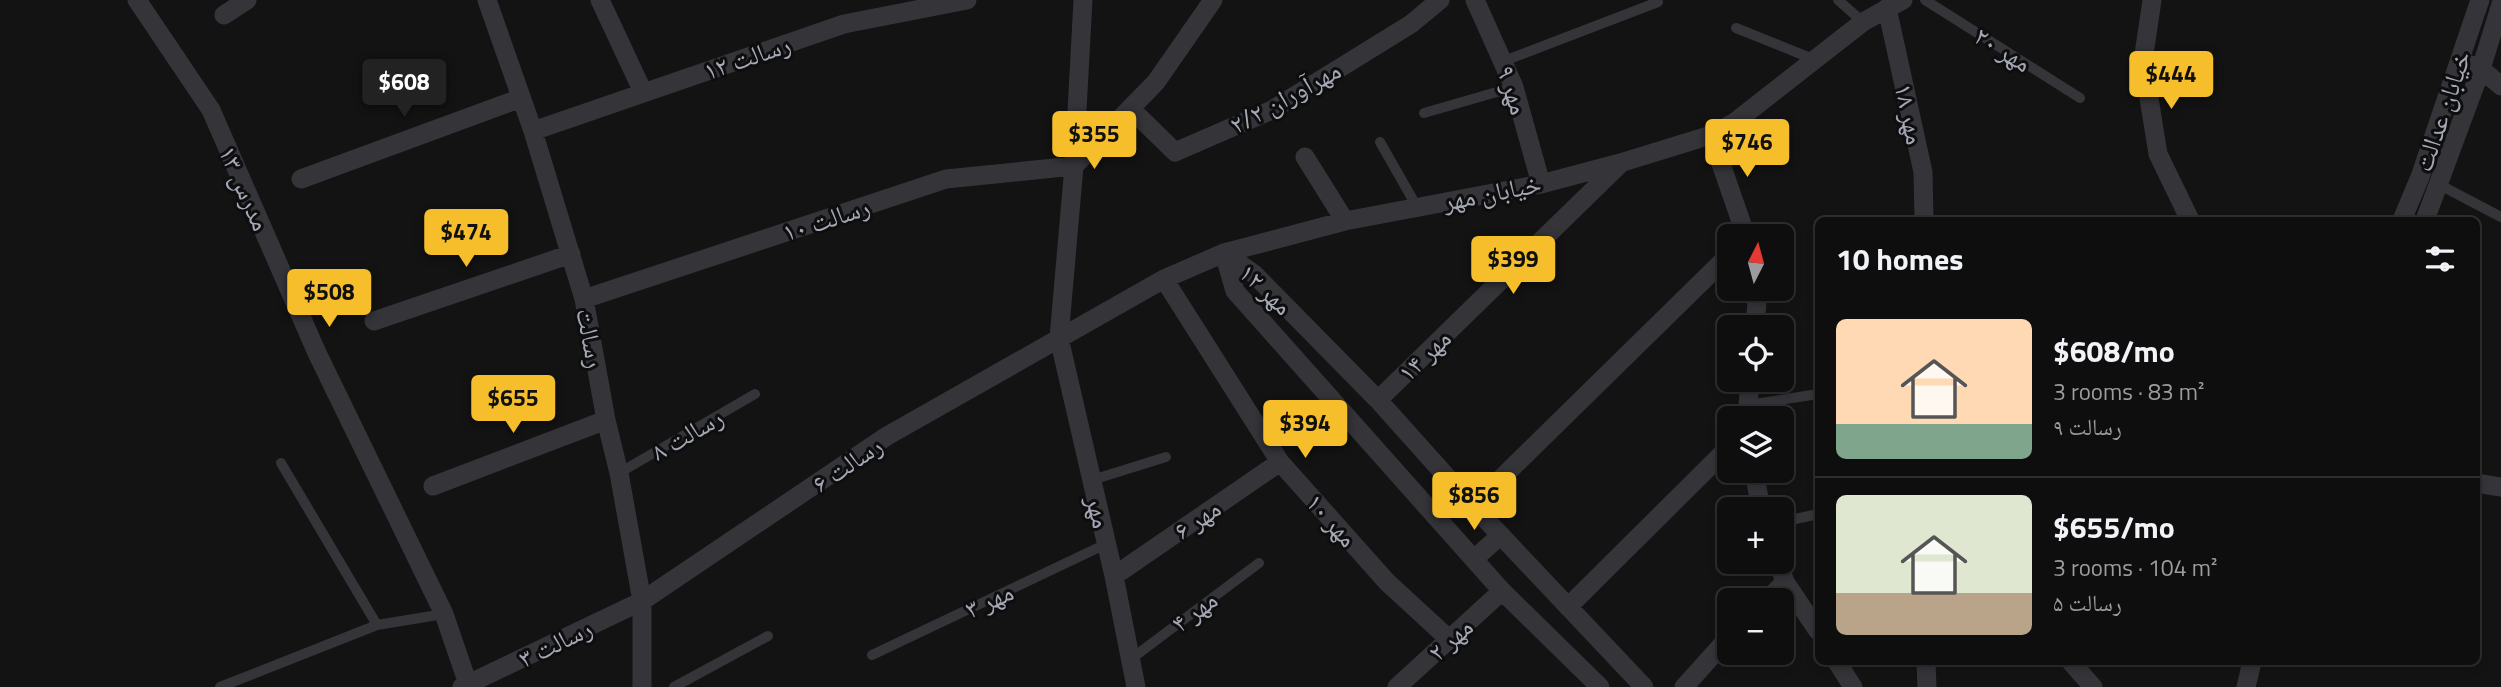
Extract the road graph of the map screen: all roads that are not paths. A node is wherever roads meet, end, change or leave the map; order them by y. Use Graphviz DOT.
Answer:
graph roads {
  1 [pos="137,0"];
  2 [pos="247,0"];
  3 [pos="487,0"];
  4 [pos="600,0"];
  5 [pos="967,0"];
  6 [pos="1083,0"];
  7 [pos="1213,0"];
  8 [pos="1440,0"];
  9 [pos="1475,0"];
  10 [pos="1838,0"];
  11 [pos="1925,0"];
  12 [pos="2152,0"];
  13 [pos="2480,0"];
  14 [pos="1658,2"];
  15 [pos="1895,4"];
  16 [pos="2501,4"];
  17 [pos="224,15"];
  18 [pos="1863,22"];
  19 [pos="1736,28"];
  20 [pos="1813,59"];
  21 [pos="1504,61"];
  22 [pos="2460,62"];
  23 [pos="2481,69"];
  24 [pos="2501,86"];
  25 [pos="1514,87"];
  26 [pos="643,92"];
  27 [pos="522,98"];
  28 [pos="2080,98"];
  29 [pos="1131,109"];
  30 [pos="1424,113"];
  31 [pos="533,131"];
  32 [pos="1710,135"];
  33 [pos="1380,142"];
  34 [pos="1305,157"];
  35 [pos="1620,163"];
  36 [pos="1074,166"];
  37 [pos="301,179"];
  38 [pos="1541,184"];
  39 [pos="2438,184"];
  40 [pos="1417,207"];
  41 [pos="1924,217"];
  42 [pos="2189,217"];
  43 [pos="2403,217"];
  44 [pos="2426,217"];
  45 [pos="2501,217"];
  46 [pos="1345,221"];
  47 [pos="1742,224"];
  48 [pos="1224,253"];
  49 [pos="572,254"];
  50 [pos="1717,267"];
  51 [pos="1164,279"];
  52 [pos="584,299"];
  53 [pos="374,321"];
  54 [pos="1059,338"];
  55 [pos="755,394"];
  56 [pos="1815,395"];
  57 [pos="1378,400"];
  58 [pos="1768,406"];
  59 [pos="606,420"];
  60 [pos="1166,457"];
  61 [pos="1717,459"];
  62 [pos="1280,462"];
  63 [pos="281,463"];
  64 [pos="620,473"];
  65 [pos="1092,480"];
  66 [pos="2480,484"];
  67 [pos="433,486"];
  68 [pos="2501,487"];
  69 [pos="1473,506"];
  70 [pos="1815,515"];
  71 [pos="1794,519"];
  72 [pos="1501,535"];
  73 [pos="1107,544"];
  74 [pos="1474,559"];
  75 [pos="1259,563"];
  76 [pos="1783,574"];
  77 [pos="1114,576"];
  78 [pos="1786,582"];
  79 [pos="1780,588"];
  80 [pos="1502,591"];
  81 [pos="642,601"];
  82 [pos="1568,607"];
  83 [pos="444,614"];
  84 [pos="377,625"];
  85 [pos="1815,626"];
  86 [pos="768,636"];
  87 [pos="1450,640"];
  88 [pos="1717,650"];
  89 [pos="872,655"];
  90 [pos="1130,659"];
  91 [pos="1839,665"];
  92 [pos="1926,665"];
  93 [pos="2074,665"];
  94 [pos="2251,665"];
  95 [pos="467,686"];
  96 [pos="220,687"];
  97 [pos="642,687"];
  98 [pos="674,687"];
  99 [pos="1136,687"];
  100 [pos="1397,687"];
  101 [pos="1600,687"];
  102 [pos="1644,687"];
  103 [pos="1684,687"];
  104 [pos="1853,687"];
  105 [pos="1927,687"];
  106 [pos="2093,687"];
  107 [pos="2246,687"];
  1 -- 83 [label="street, مدرس ۱۳"];
  2 -- 17 [label="street"];
  3 -- 27 [label="street, رسالت"];
  4 -- 26 [label="street"];
  5 -- 26 [label="street, رسالت ۱۲"];
  6 -- 36 [label="street, مهر"];
  7 -- 29 [label="street"];
  8 -- 29 [label="street, مهرآوران ۲/۲"];
  9 -- 21 [label="street, مهر ۹"];
  10 -- 18 [label="lane"];
  11 -- 28 [label="lane, مهر ۲۰"];
  12 -- 42 [label="street"];
  13 -- 22 [label="street, خیابان عدالت"];
  14 -- 21 [label="lane"];
  15 -- 18 [label="street, خیابان مهر"];
  15 -- 41 [label="street, مهر ۱۸"];
  16 -- 23 [label="street, خیابان عدالت"];
  18 -- 20 [label="street, خیابان مهر"];
  19 -- 20 [label="lane"];
  20 -- 32 [label="street, خیابان مهر"];
  21 -- 25 [label="street, مهر ۹"];
  22 -- 23 [label="street"];
  22 -- 43 [label="street, خیابان عدالت"];
  23 -- 24 [label="street"];
  23 -- 39 [label="street, خیابان عدالت"];
  25 -- 30 [label="lane"];
  25 -- 38 [label="street, مهر ۹"];
  26 -- 31 [label="street, رسالت ۱۲"];
  27 -- 31 [label="street, رسالت"];
  27 -- 37 [label="street"];
  29 -- 36 [label="street"];
  31 -- 49 [label="street, رسالت"];
  32 -- 35 [label="street, خیابان مهر"];
  32 -- 47 [label="street"];
  33 -- 40 [label="lane"];
  34 -- 46 [label="street"];
  35 -- 38 [label="street, خیابان مهر"];
  35 -- 57 [label="street, مهر ۱۴"];
  36 -- 52 [label="street, رسالت ۱۰"];
  36 -- 54 [label="street, مهر"];
  38 -- 40 [label="street, خیابان مهر"];
  39 -- 44 [label="street, خیابان عدالت"];
  39 -- 45 [label="lane"];
  40 -- 46 [label="street, خیابان مهر"];
  46 -- 48 [label="street, خیابان مهر"];
  48 -- 51 [label="street, خیابان مهر"];
  48 -- 57 [label="street, مهر ۱۲"];
  48 -- 74 [label="street, مهر ۱۲"];
  49 -- 52 [label="street, رسالت"];
  49 -- 53 [label="street"];
  50 -- 69 [label="street"];
  51 -- 54 [label="street, خیابان مهر"];
  51 -- 62 [label="street, مهر ۱۰"];
  52 -- 59 [label="street, رسالت"];
  54 -- 65 [label="street, مهر"];
  54 -- 81 [label="street, رسالت ۶"];
  55 -- 64 [label="lane, رسالت ۸"];
  56 -- 58 [label="lane"];
  57 -- 69 [label="street, مهر ۱۲"];
  59 -- 64 [label="street, رسالت"];
  59 -- 67 [label="street"];
  60 -- 65 [label="lane"];
  61 -- 82 [label="street"];
  62 -- 77 [label="street, مهر ۶"];
  62 -- 87 [label="street, مهر ۱۰"];
  63 -- 84 [label="lane"];
  64 -- 81 [label="street, رسالت"];
  65 -- 73 [label="street, مهر"];
  66 -- 68 [label="street"];
  69 -- 72 [label="street, مهر ۱۲"];
  70 -- 71 [label="lane"];
  72 -- 74 [label="street"];
  72 -- 82 [label="street, مهر ۱۲"];
  73 -- 77 [label="street, مهر"];
  73 -- 89 [label="lane, مهر ۳"];
  74 -- 80 [label="street, مهر ۱۲"];
  75 -- 90 [label="lane, مهر ۴"];
  76 -- 78 [label="street"];
  77 -- 90 [label="street, مهر"];
  78 -- 79 [label="street"];
  78 -- 85 [label="street"];
  80 -- 87 [label="street, مهر ۲"];
  80 -- 101 [label="street, مهر ۱۲"];
  81 -- 95 [label="street, رسالت ۳"];
  81 -- 97 [label="street, رسالت"];
  82 -- 102 [label="street, مهر ۱۲"];
  83 -- 84 [label="lane"];
  83 -- 95 [label="street, مدرس ۱۳"];
  84 -- 96 [label="lane"];
  86 -- 98 [label="lane"];
  87 -- 100 [label="street, مهر ۲"];
  88 -- 103 [label="street"];
  90 -- 99 [label="street, مهر"];
  91 -- 104 [label="street"];
  92 -- 105 [label="street"];
  93 -- 106 [label="street"];
  94 -- 107 [label="street"];
}
